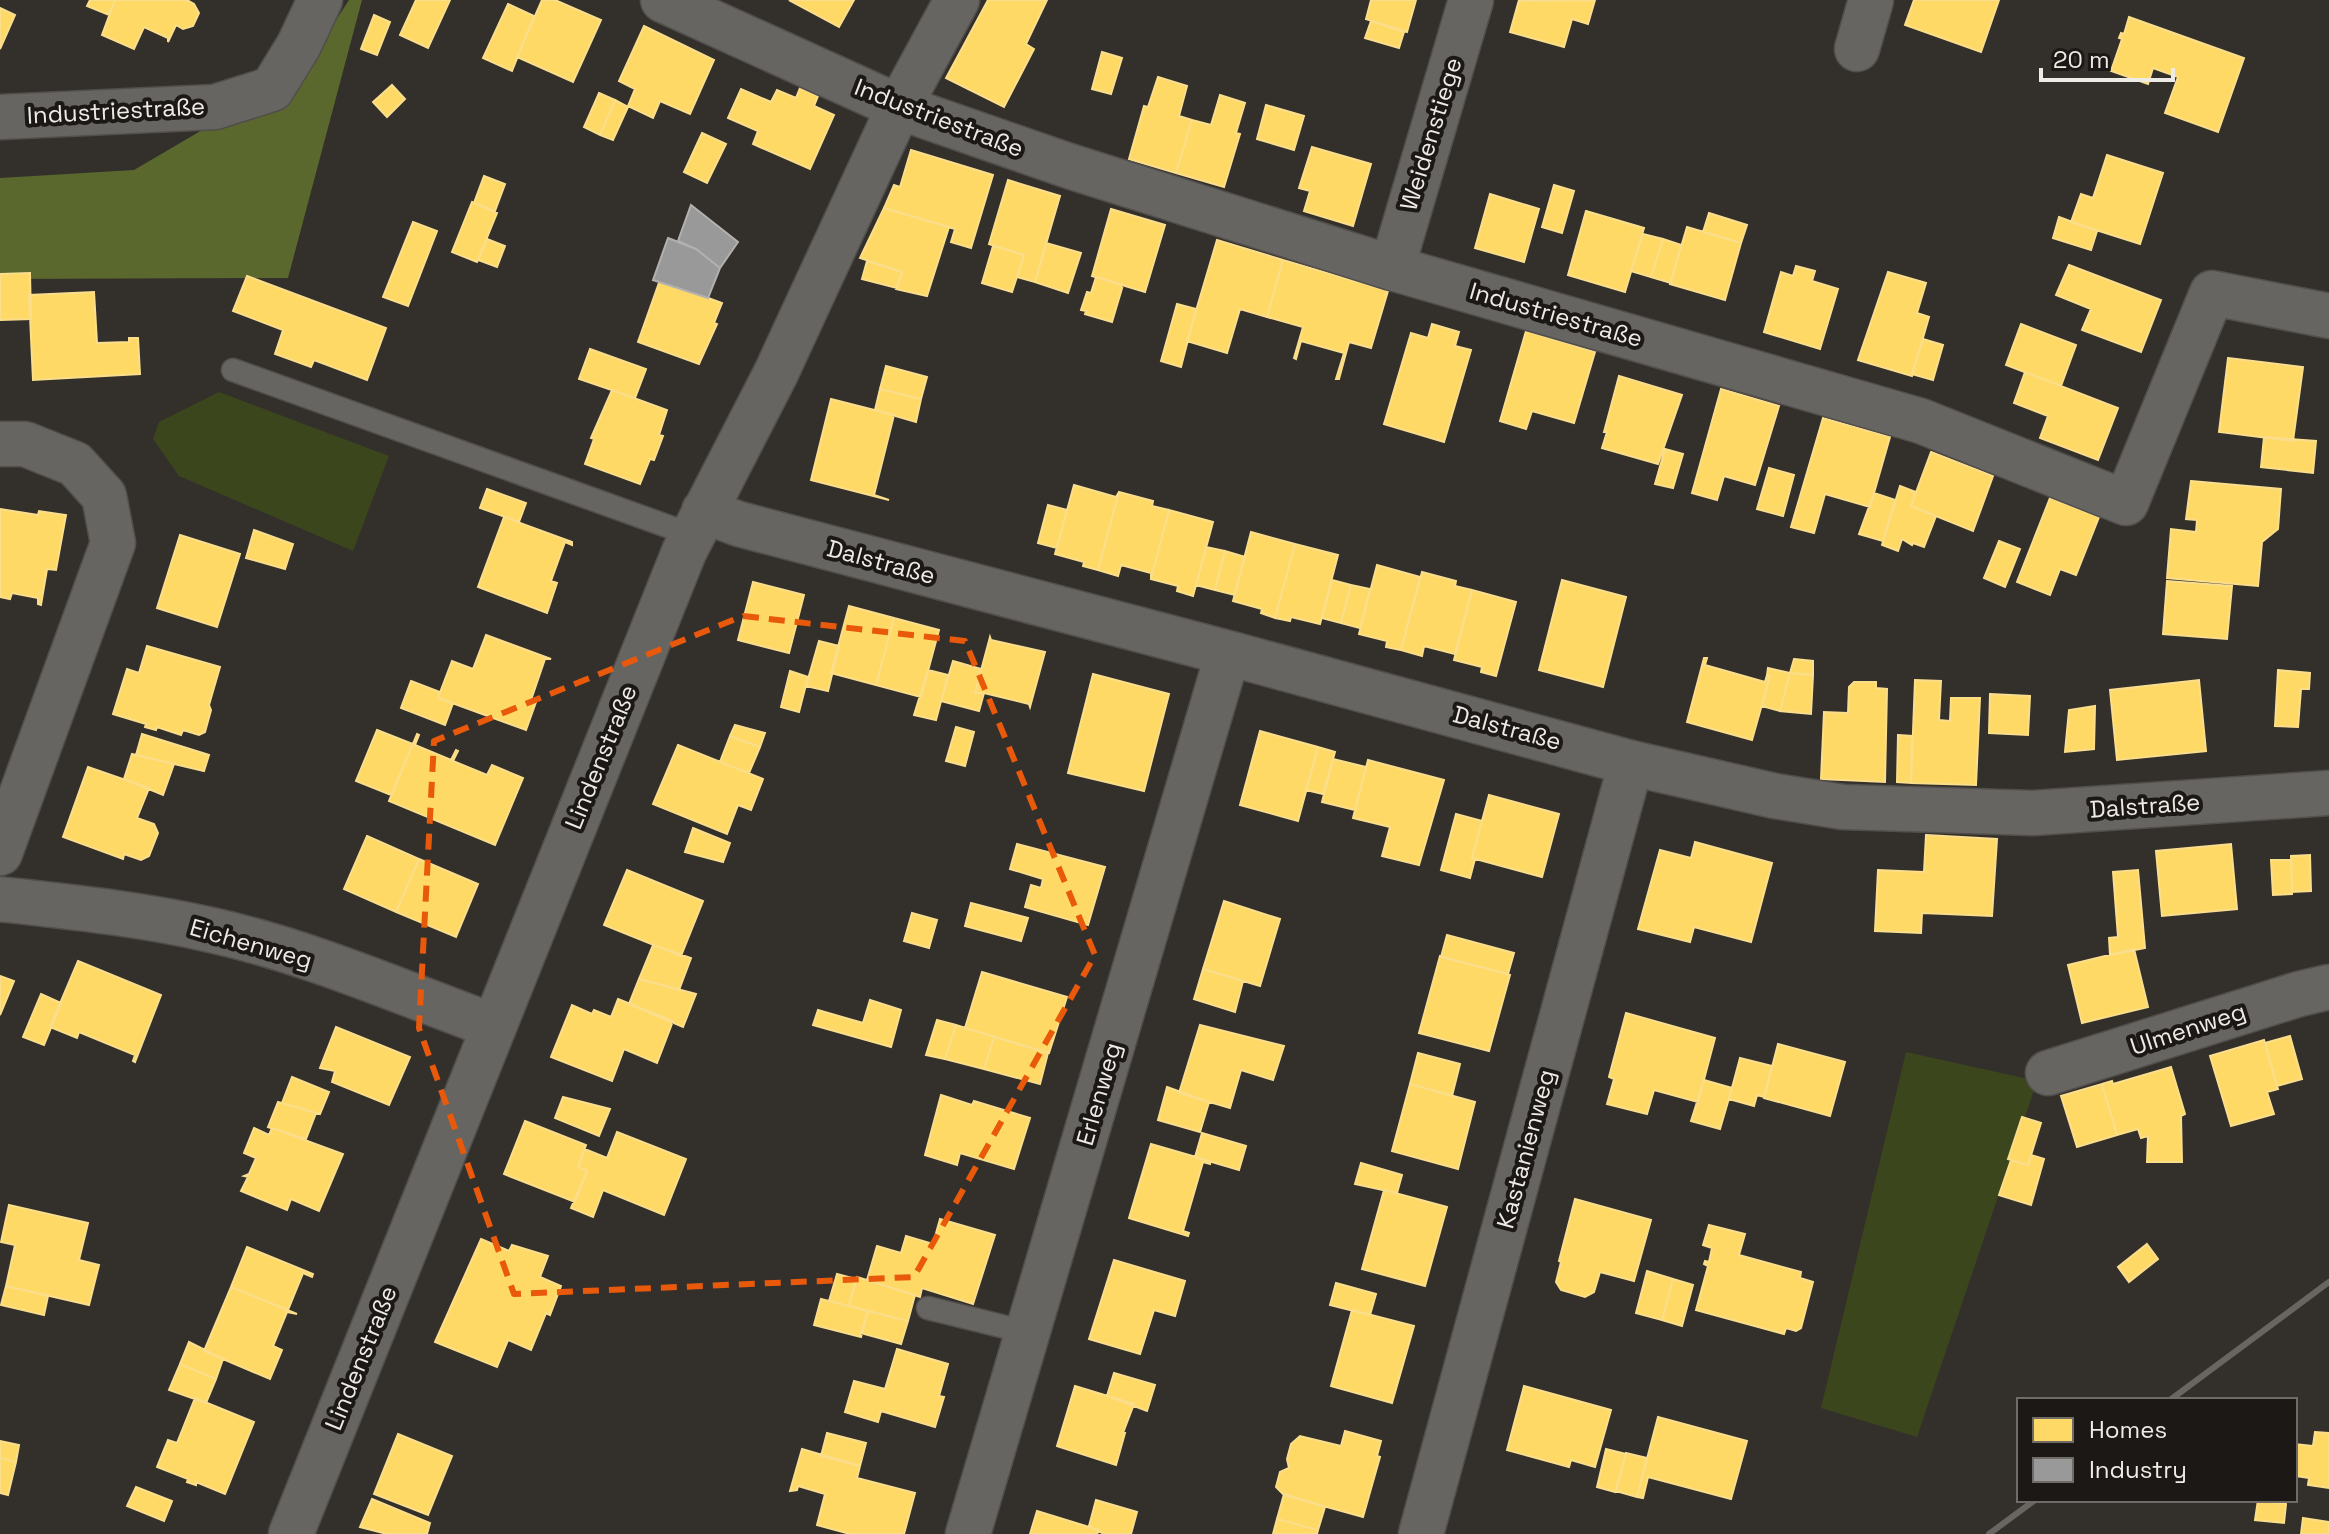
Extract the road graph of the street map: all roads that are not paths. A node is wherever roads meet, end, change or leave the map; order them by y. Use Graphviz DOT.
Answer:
graph roads {
  1 [pos="320,0"];
  2 [pos="957,0"];
  3 [pos="1471,0"];
  4 [pos="1871,0"];
  5 [pos="671,2"];
  6 [pos="1857,49"];
  7 [pos="899,107"];
  8 [pos="0,117"];
  9 [pos="1392,268"];
  10 [pos="2329,316"];
  11 [pos="233,370"];
  12 [pos="0,444"];
  13 [pos="698,523"];
  14 [pos="1228,653"];
  15 [pos="1631,763"];
  16 [pos="2329,793"];
  17 [pos="0,853"];
  18 [pos="0,899"];
  19 [pos="2329,987"];
  20 [pos="493,1026"];
  21 [pos="2048,1073"];
  22 [pos="928,1308"];
  23 [pos="1030,1333"];
  24 [pos="291,1534"];
  25 [pos="968,1534"];
  26 [pos="1421,1534"];
  1 -- 8 [label="street, Industriestraße"];
  2 -- 7 [label="street, Lindenstraße"];
  3 -- 9 [label="street, Weidenstiege"];
  4 -- 6 [label="street"];
  5 -- 7 [label="street, Industriestraße"];
  7 -- 9 [label="street, Industriestraße"];
  7 -- 13 [label="street, Lindenstraße"];
  9 -- 10 [label="street, Industriestraße"];
  11 -- 13 [label="lane"];
  12 -- 17 [label="street"];
  13 -- 14 [label="street, Dalstraße"];
  13 -- 20 [label="street, Lindenstraße"];
  14 -- 15 [label="street, Dalstraße"];
  14 -- 23 [label="street, Erlenweg"];
  15 -- 16 [label="street, Dalstraße"];
  15 -- 26 [label="street, Kastanienweg"];
  18 -- 20 [label="street, Eichenweg"];
  19 -- 21 [label="street, Ulmenweg"];
  20 -- 24 [label="street, Lindenstraße"];
  22 -- 23 [label="lane"];
  23 -- 25 [label="street, Erlenweg"];
}
